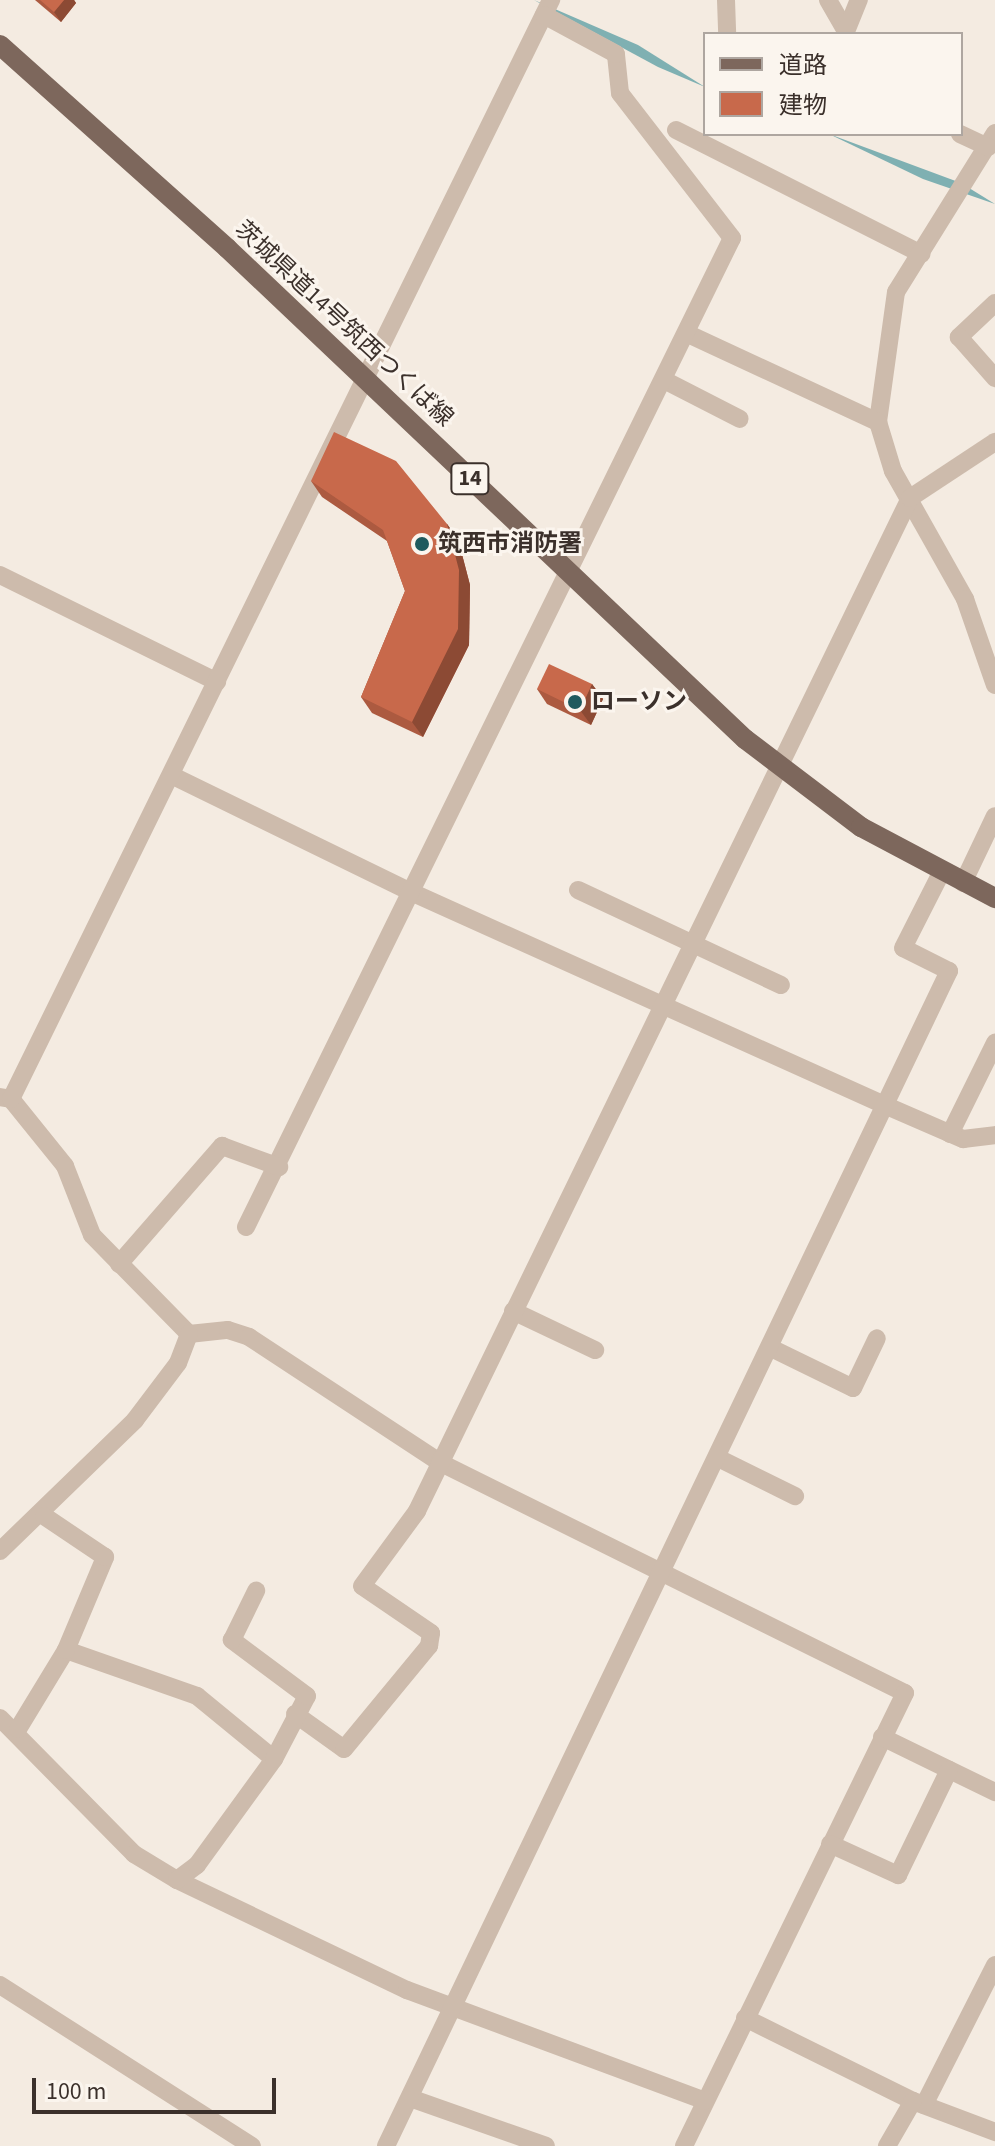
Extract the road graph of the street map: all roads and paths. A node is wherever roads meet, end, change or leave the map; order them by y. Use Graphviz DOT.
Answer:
graph roads {
  1 [pos="726,0"];
  2 [pos="828,0"];
  3 [pos="859,0"];
  4 [pos="547,8"];
  5 [pos="727,32"];
  6 [pos="846,32"];
  7 [pos="0,45"];
  8 [pos="676,130"];
  9 [pos="963,135"];
  10 [pos="991,140"];
  11 [pos="922,254"];
  12 [pos="995,303"];
  13 [pos="686,333"];
  14 [pos="995,378"];
  15 [pos="365,379"];
  16 [pos="664,380"];
  17 [pos="740,419"];
  18 [pos="878,422"];
  19 [pos="995,442"];
  20 [pos="910,498"];
  21 [pos="569,572"];
  22 [pos="0,575"];
  23 [pos="217,682"];
  24 [pos="995,685"];
  25 [pos="777,767"];
  26 [pos="173,776"];
  27 [pos="995,816"];
  28 [pos="941,873"];
  29 [pos="963,883"];
  30 [pos="578,890"];
  31 [pos="411,892"];
  32 [pos="995,898"];
  33 [pos="692,943"];
  34 [pos="781,985"];
  35 [pos="664,1000"];
  36 [pos="995,1043"];
  37 [pos="5,1098"];
  38 [pos="889,1107"];
  39 [pos="950,1134"];
  40 [pos="995,1135"];
  41 [pos="279,1167"];
  42 [pos="246,1227"];
  43 [pos="119,1264"];
  44 [pos="513,1311"];
  45 [pos="189,1334"];
  46 [pos="877,1338"];
  47 [pos="771,1348"];
  48 [pos="595,1350"];
  49 [pos="718,1458"];
  50 [pos="439,1462"];
  51 [pos="795,1496"];
  52 [pos="44,1516"];
  53 [pos="0,1551"];
  54 [pos="662,1571"];
  55 [pos="256,1591"];
  56 [pos="66,1650"];
  57 [pos="295,1714"];
  58 [pos="0,1718"];
  59 [pos="18,1729"];
  60 [pos="882,1737"];
  61 [pos="274,1759"];
  62 [pos="949,1770"];
  63 [pos="995,1792"];
  64 [pos="830,1844"];
  65 [pos="177,1880"];
  66 [pos="995,1965"];
  67 [pos="0,1985"];
  68 [pos="456,2004"];
  69 [pos="745,2018"];
  70 [pos="410,2098"];
  71 [pos="705,2101"];
  72 [pos="918,2103"];
  73 [pos="995,2132"];
  74 [pos="252,2146"];
  75 [pos="386,2146"];
  76 [pos="546,2146"];
  77 [pos="684,2146"];
  78 [pos="887,2146"];
  1 -- 5 [label="street"];
  2 -- 6 [label="street"];
  3 -- 6 [label="street"];
  4 -- 13 [label="street"];
  4 -- 15 [label="street"];
  7 -- 15 [label="main road, 茨城県道14号筑西つくば線 / 14"];
  8 -- 11 [label="street"];
  9 -- 10 [label="street"];
  10 -- 11 [label="street"];
  11 -- 18 [label="street"];
  12 -- 14 [label="street"];
  13 -- 16 [label="street"];
  13 -- 18 [label="street"];
  15 -- 21 [label="main road, 茨城県道14号筑西つくば線 / 14"];
  15 -- 23 [label="street"];
  16 -- 17 [label="street"];
  16 -- 21 [label="street"];
  18 -- 20 [label="street"];
  19 -- 20 [label="street"];
  20 -- 24 [label="street"];
  20 -- 25 [label="street"];
  21 -- 25 [label="main road, 茨城県道14号筑西つくば線 / 14"];
  21 -- 31 [label="street"];
  22 -- 23 [label="street"];
  23 -- 26 [label="street"];
  25 -- 28 [label="main road, 茨城県道14号筑西つくば線 / 14"];
  25 -- 33 [label="street"];
  26 -- 31 [label="street"];
  26 -- 37 [label="street"];
  27 -- 29 [label="street"];
  28 -- 29 [label="main road, 茨城県道14号筑西つくば線 / 14"];
  28 -- 38 [label="street"];
  29 -- 32 [label="main road, 茨城県道14号筑西つくば線 / 14"];
  30 -- 33 [label="street"];
  31 -- 35 [label="street"];
  31 -- 41 [label="street"];
  33 -- 34 [label="street"];
  33 -- 35 [label="street"];
  35 -- 38 [label="street"];
  35 -- 44 [label="street"];
  36 -- 39 [label="street"];
  37 -- 43 [label="street"];
  38 -- 39 [label="street"];
  38 -- 47 [label="street"];
  39 -- 40 [label="street"];
  41 -- 42 [label="street"];
  41 -- 43 [label="street"];
  43 -- 45 [label="street"];
  44 -- 48 [label="street"];
  44 -- 50 [label="street"];
  45 -- 50 [label="street"];
  45 -- 52 [label="street"];
  46 -- 47 [label="street"];
  47 -- 49 [label="street"];
  49 -- 51 [label="street"];
  49 -- 54 [label="street"];
  50 -- 54 [label="street"];
  50 -- 57 [label="street"];
  52 -- 53 [label="street"];
  52 -- 56 [label="street"];
  54 -- 60 [label="street"];
  54 -- 68 [label="street"];
  55 -- 57 [label="street"];
  56 -- 59 [label="street"];
  56 -- 61 [label="street"];
  57 -- 61 [label="street"];
  58 -- 59 [label="street"];
  59 -- 65 [label="street"];
  60 -- 62 [label="street"];
  60 -- 64 [label="street"];
  61 -- 65 [label="street"];
  62 -- 63 [label="street"];
  62 -- 64 [label="street"];
  64 -- 69 [label="street"];
  65 -- 68 [label="street"];
  66 -- 72 [label="street"];
  67 -- 74 [label="street"];
  68 -- 70 [label="street"];
  68 -- 71 [label="street"];
  69 -- 71 [label="street"];
  69 -- 72 [label="street"];
  70 -- 75 [label="street"];
  70 -- 76 [label="street"];
  71 -- 77 [label="street"];
  72 -- 73 [label="street"];
  72 -- 78 [label="street"];
}
